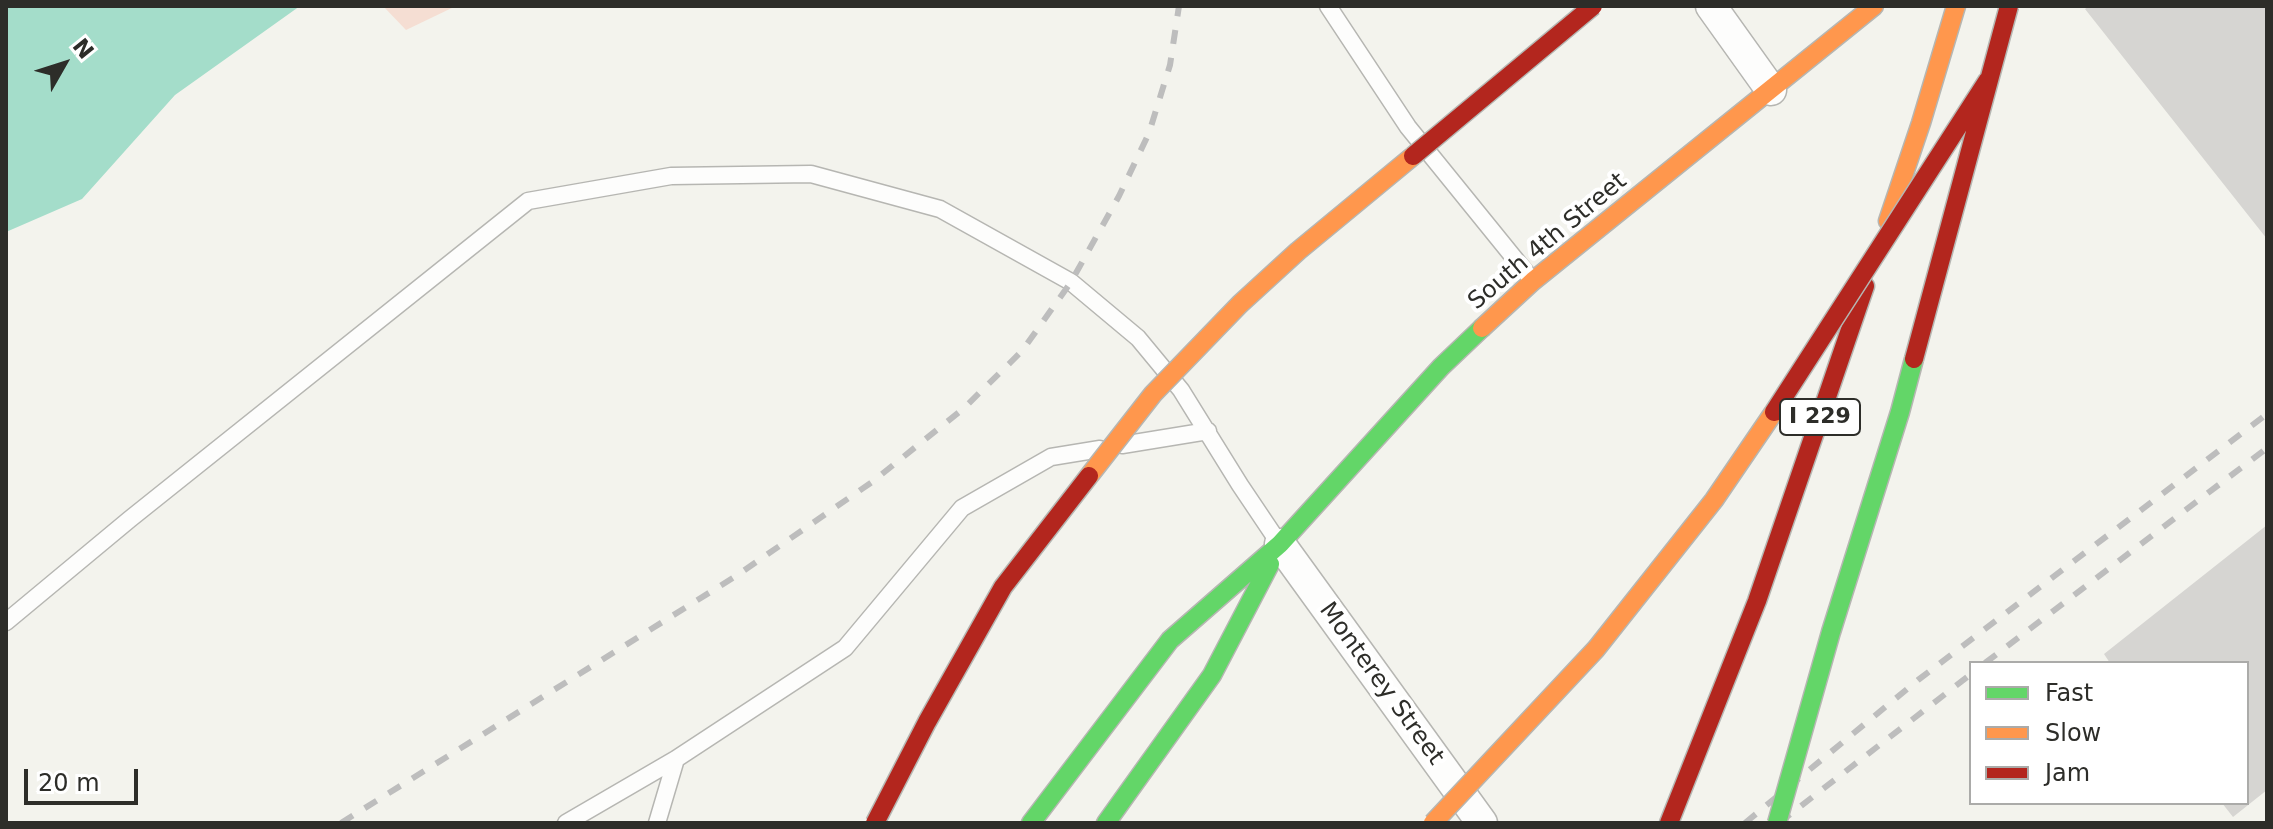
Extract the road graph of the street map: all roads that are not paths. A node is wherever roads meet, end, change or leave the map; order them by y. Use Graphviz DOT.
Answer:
graph roads {
  1 [pos="1328,6"];
  2 [pos="1593,6"];
  3 [pos="1711,6"];
  4 [pos="1874,6"];
  5 [pos="1956,6"];
  6 [pos="2009,6"];
  7 [pos="1988,80"];
  8 [pos="1771,90"];
  9 [pos="1533,281"];
  10 [pos="1208,431"];
  11 [pos="1280,544"];
  12 [pos="6,622"];
  13 [pos="676,759"];
  14 [pos="566,823"];
  15 [pos="657,823"];
  16 [pos="875,823"];
  17 [pos="1031,823"];
  18 [pos="1106,823"];
  19 [pos="1433,823"];
  20 [pos="1482,823"];
  21 [pos="1669,823"];
  22 [pos="1777,823"];
  1 -- 9 [label="lane"];
  2 -- 16 [label="main road, bridge"];
  3 -- 8 [label="street"];
  4 -- 8 [label="main road, South 4th Street"];
  5 -- 21 [label="main road, I 229, bridge"];
  6 -- 7 [label="main road, I 229, bridge"];
  7 -- 19 [label="main road, bridge"];
  7 -- 22 [label="main road, I 229, bridge"];
  8 -- 9 [label="main road, South 4th Street"];
  9 -- 11 [label="main road, South 4th Street"];
  10 -- 11 [label="lane"];
  10 -- 12 [label="lane"];
  10 -- 13 [label="lane"];
  11 -- 17 [label="main road"];
  11 -- 18 [label="main road"];
  11 -- 20 [label="street, Monterey Street"];
  13 -- 14 [label="lane"];
  13 -- 15 [label="lane"];
}
